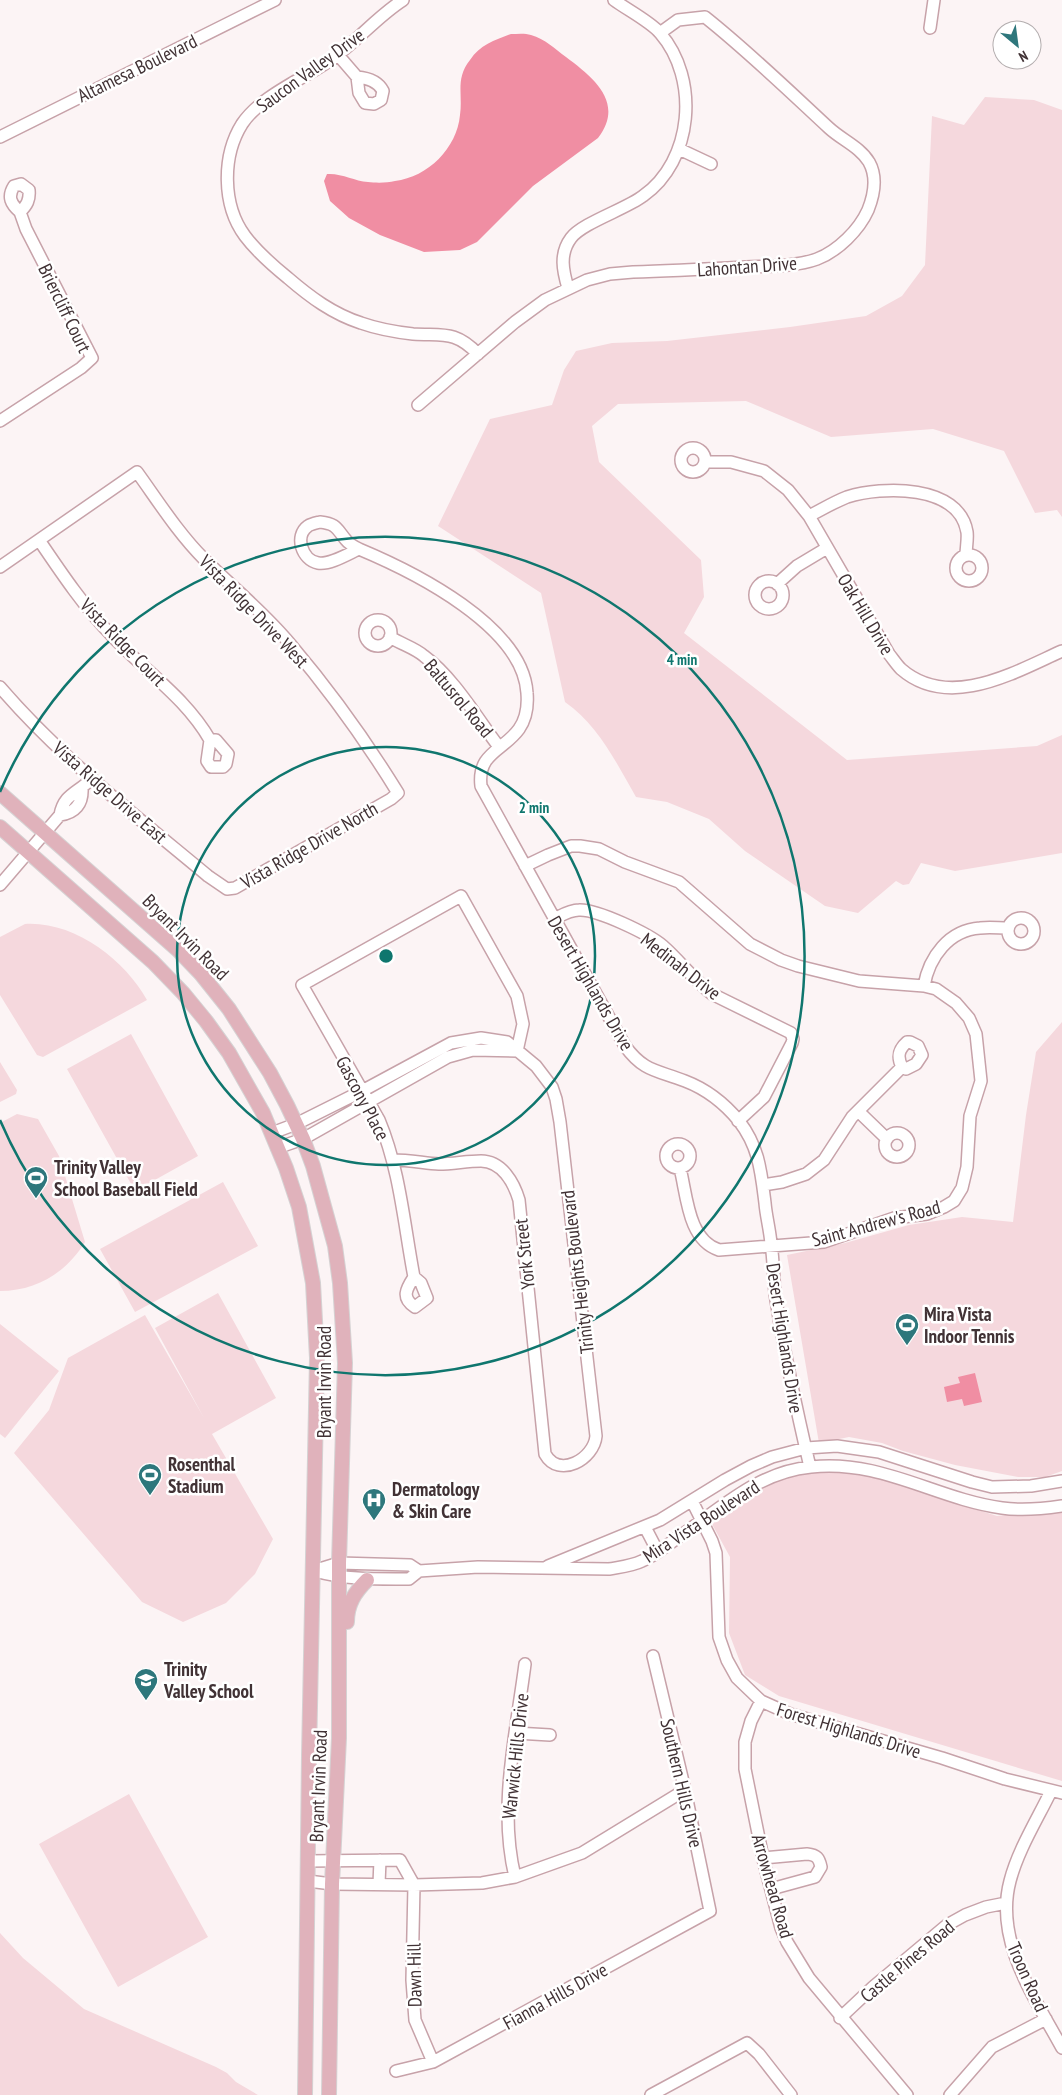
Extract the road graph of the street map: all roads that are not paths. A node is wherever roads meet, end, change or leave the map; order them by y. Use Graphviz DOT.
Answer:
graph roads {
  1 [pos="275,0"];
  2 [pos="403,0"];
  3 [pos="614,0"];
  4 [pos="934,0"];
  5 [pos="930,28"];
  6 [pos="660,33"];
  7 [pos="338,55"];
  8 [pos="357,76"];
  9 [pos="0,137"];
  10 [pos="679,149"];
  11 [pos="712,164"];
  12 [pos="20,212"];
  13 [pos="568,288"];
  14 [pos="478,354"];
  15 [pos="418,405"];
  16 [pos="0,421"];
  17 [pos="705,462"];
  18 [pos="809,516"];
  19 [pos="39,540"];
  20 [pos="827,548"];
  21 [pos="359,549"];
  22 [pos="966,555"];
  23 [pos="0,568"];
  24 [pos="777,584"];
  25 [pos="390,637"];
  26 [pos="1062,651"];
  27 [pos="0,687"];
  28 [pos="210,740"];
  29 [pos="499,747"];
  30 [pos="92,778"];
  31 [pos="0,793"];
  32 [pos="391,799"];
  33 [pos="0,827"];
  34 [pos="45,832"];
  35 [pos="28,853"];
  36 [pos="525,866"];
  37 [pos="0,885"];
  38 [pos="227,890"];
  39 [pos="554,919"];
  40 [pos="1008,928"];
  41 [pos="924,986"];
  42 [pos="517,1051"];
  43 [pos="902,1067"];
  44 [pos="365,1096"];
  45 [pos="858,1111"];
  46 [pos="738,1121"];
  47 [pos="296,1124"];
  48 [pos="272,1133"];
  49 [pos="303,1139"];
  50 [pos="887,1139"];
  51 [pos="278,1148"];
  52 [pos="393,1160"];
  53 [pos="680,1168"];
  54 [pos="763,1185"];
  55 [pos="772,1246"];
  56 [pos="414,1277"];
  57 [pos="806,1448"];
  58 [pos="546,1454"];
  59 [pos="810,1467"];
  60 [pos="1062,1481"];
  61 [pos="692,1501"];
  62 [pos="1062,1506"];
  63 [pos="702,1522"];
  64 [pos="645,1527"];
  65 [pos="658,1552"];
  66 [pos="339,1563"];
  67 [pos="542,1569"];
  68 [pos="314,1571"];
  69 [pos="419,1571"];
  70 [pos="339,1578"];
  71 [pos="367,1580"];
  72 [pos="652,1656"];
  73 [pos="525,1664"];
  74 [pos="340,1674"];
  75 [pos="761,1701"];
  76 [pos="516,1733"];
  77 [pos="550,1735"];
  78 [pos="685,1790"];
  79 [pos="1056,1792"];
  80 [pos="763,1858"];
  81 [pos="380,1860"];
  82 [pos="308,1861"];
  83 [pos="333,1861"];
  84 [pos="515,1877"];
  85 [pos="308,1881"];
  86 [pos="332,1884"];
  87 [pos="379,1884"];
  88 [pos="414,1885"];
  89 [pos="770,1888"];
  90 [pos="1006,1903"];
  91 [pos="710,1911"];
  92 [pos="840,2018"];
  93 [pos="1046,2018"];
  94 [pos="1062,2048"];
  95 [pos="433,2062"];
  96 [pos="396,2071"];
  97 [pos="305,2095"];
  98 [pos="329,2095"];
  99 [pos="651,2095"];
  100 [pos="791,2095"];
  101 [pos="907,2095"];
  102 [pos="950,2095"];
  1 -- 9 [label="street, Altamesa Boulevard"];
  2 -- 7 [label="street, Saucon Valley Drive"];
  3 -- 6 [label="street"];
  4 -- 5 [label="street"];
  6 -- 10 [label="street"];
  6 -- 13 [label="street, Lahontan Drive"];
  7 -- 8 [label="street"];
  7 -- 14 [label="street, Saucon Valley Drive"];
  10 -- 11 [label="street"];
  10 -- 13 [label="street"];
  12 -- 16 [label="street, Briercliff Court"];
  13 -- 14 [label="street, Lahontan Drive"];
  14 -- 15 [label="street, Lahontan Drive"];
  17 -- 18 [label="street, Oak Hill Drive"];
  18 -- 20 [label="street, Oak Hill Drive"];
  18 -- 22 [label="street"];
  19 -- 23 [label="street"];
  19 -- 28 [label="street, Vista Ridge Court"];
  19 -- 32 [label="street, Vista Ridge Drive West"];
  20 -- 24 [label="street"];
  20 -- 26 [label="street, Oak Hill Drive"];
  21 -- 21 [label="street, Desert Highlands Drive"];
  21 -- 29 [label="street, Desert Highlands Drive"];
  25 -- 29 [label="street, Baltusrol Road"];
  27 -- 30 [label="street, Vista Ridge Drive East"];
  29 -- 36 [label="street, Desert Highlands Drive"];
  30 -- 34 [label="street"];
  30 -- 38 [label="street, Vista Ridge Drive East"];
  31 -- 34 [label="main road, Bryant Irvin Road"];
  32 -- 38 [label="street, Vista Ridge Drive North"];
  33 -- 35 [label="main road, Bryant Irvin Road"];
  34 -- 35 [label="street"];
  34 -- 47 [label="main road, Bryant Irvin Road"];
  35 -- 37 [label="street"];
  35 -- 48 [label="main road, Bryant Irvin Road"];
  36 -- 39 [label="street, Desert Highlands Drive"];
  36 -- 41 [label="street, Saint Andrew's Road"];
  39 -- 46 [label="street, Desert Highlands Drive"];
  39 -- 46 [label="street, Medinah Drive"];
  40 -- 41 [label="street"];
  41 -- 55 [label="street, Saint Andrew's Road"];
  42 -- 44 [label="street"];
  42 -- 44 [label="street, Gascony Place"];
  42 -- 58 [label="street, Trinity Heights Boulevard"];
  43 -- 45 [label="street"];
  44 -- 47 [label="street"];
  44 -- 49 [label="street"];
  44 -- 52 [label="street, Gascony Place"];
  45 -- 50 [label="street"];
  45 -- 54 [label="street"];
  46 -- 54 [label="street, Desert Highlands Drive"];
  47 -- 48 [label="street"];
  47 -- 49 [label="main road, Bryant Irvin Road"];
  48 -- 51 [label="main road, Bryant Irvin Road"];
  49 -- 51 [label="street"];
  49 -- 66 [label="main road, Bryant Irvin Road"];
  51 -- 68 [label="main road, Bryant Irvin Road"];
  52 -- 56 [label="street, Gascony Place"];
  52 -- 58 [label="street, York Street"];
  53 -- 55 [label="street, Saint Andrew's Road"];
  54 -- 55 [label="street, Desert Highlands Drive"];
  55 -- 57 [label="street, Desert Highlands Drive"];
  57 -- 59 [label="street, Desert Highlands Drive"];
  57 -- 60 [label="street, Mira Vista Boulevard"];
  57 -- 61 [label="street, Mira Vista Boulevard"];
  59 -- 62 [label="street, Mira Vista Boulevard"];
  59 -- 63 [label="street, Mira Vista Boulevard"];
  61 -- 63 [label="street, Forest Highlands Drive"];
  61 -- 64 [label="street, Mira Vista Boulevard"];
  63 -- 65 [label="street, Mira Vista Boulevard"];
  63 -- 75 [label="street, Forest Highlands Drive"];
  64 -- 65 [label="street"];
  64 -- 67 [label="street, Mira Vista Boulevard"];
  65 -- 67 [label="street, Mira Vista Boulevard"];
  66 -- 68 [label="street, Mira Vista Boulevard"];
  66 -- 69 [label="street, Mira Vista Boulevard"];
  66 -- 70 [label="main road, Bryant Irvin Road"];
  67 -- 69 [label="street, Mira Vista Boulevard"];
  68 -- 70 [label="street, Mira Vista Boulevard"];
  68 -- 82 [label="main road, Bryant Irvin Road"];
  69 -- 71 [label="street, Mira Vista Boulevard"];
  70 -- 71 [label="street, Mira Vista Boulevard"];
  70 -- 74 [label="main road, Bryant Irvin Road"];
  71 -- 74 [label="main road"];
  72 -- 78 [label="street, Southern Hills Drive"];
  73 -- 76 [label="street, Warwick Hills Drive"];
  74 -- 83 [label="main road, Bryant Irvin Road"];
  75 -- 79 [label="street, Forest Highlands Drive"];
  75 -- 80 [label="street, Arrowhead Road"];
  76 -- 77 [label="street"];
  76 -- 84 [label="street, Warwick Hills Drive"];
  78 -- 84 [label="street"];
  78 -- 91 [label="street, Southern Hills Drive"];
  79 -- 90 [label="street, Troon Road"];
  80 -- 89 [label="street, Arrowhead Road"];
  80 -- 89 [label="street"];
  81 -- 83 [label="street"];
  81 -- 87 [label="street"];
  81 -- 88 [label="street"];
  82 -- 83 [label="street"];
  82 -- 85 [label="main road, Bryant Irvin Road"];
  83 -- 86 [label="main road, Bryant Irvin Road"];
  84 -- 88 [label="street"];
  85 -- 86 [label="street"];
  85 -- 97 [label="main road, Bryant Irvin Road"];
  86 -- 87 [label="street"];
  86 -- 98 [label="main road, Bryant Irvin Road"];
  87 -- 88 [label="street"];
  88 -- 95 [label="street, Dawn Hill"];
  89 -- 92 [label="street, Arrowhead Road"];
  90 -- 92 [label="street, Castle Pines Road"];
  90 -- 93 [label="street, Troon Road"];
  91 -- 95 [label="street, Fianna Hills Drive"];
  92 -- 101 [label="street, Arrowhead Road"];
  93 -- 94 [label="street, Troon Road"];
  93 -- 102 [label="street"];
  95 -- 96 [label="street, Fianna Hills Drive"];
  99 -- 100 [label="street"];
}
